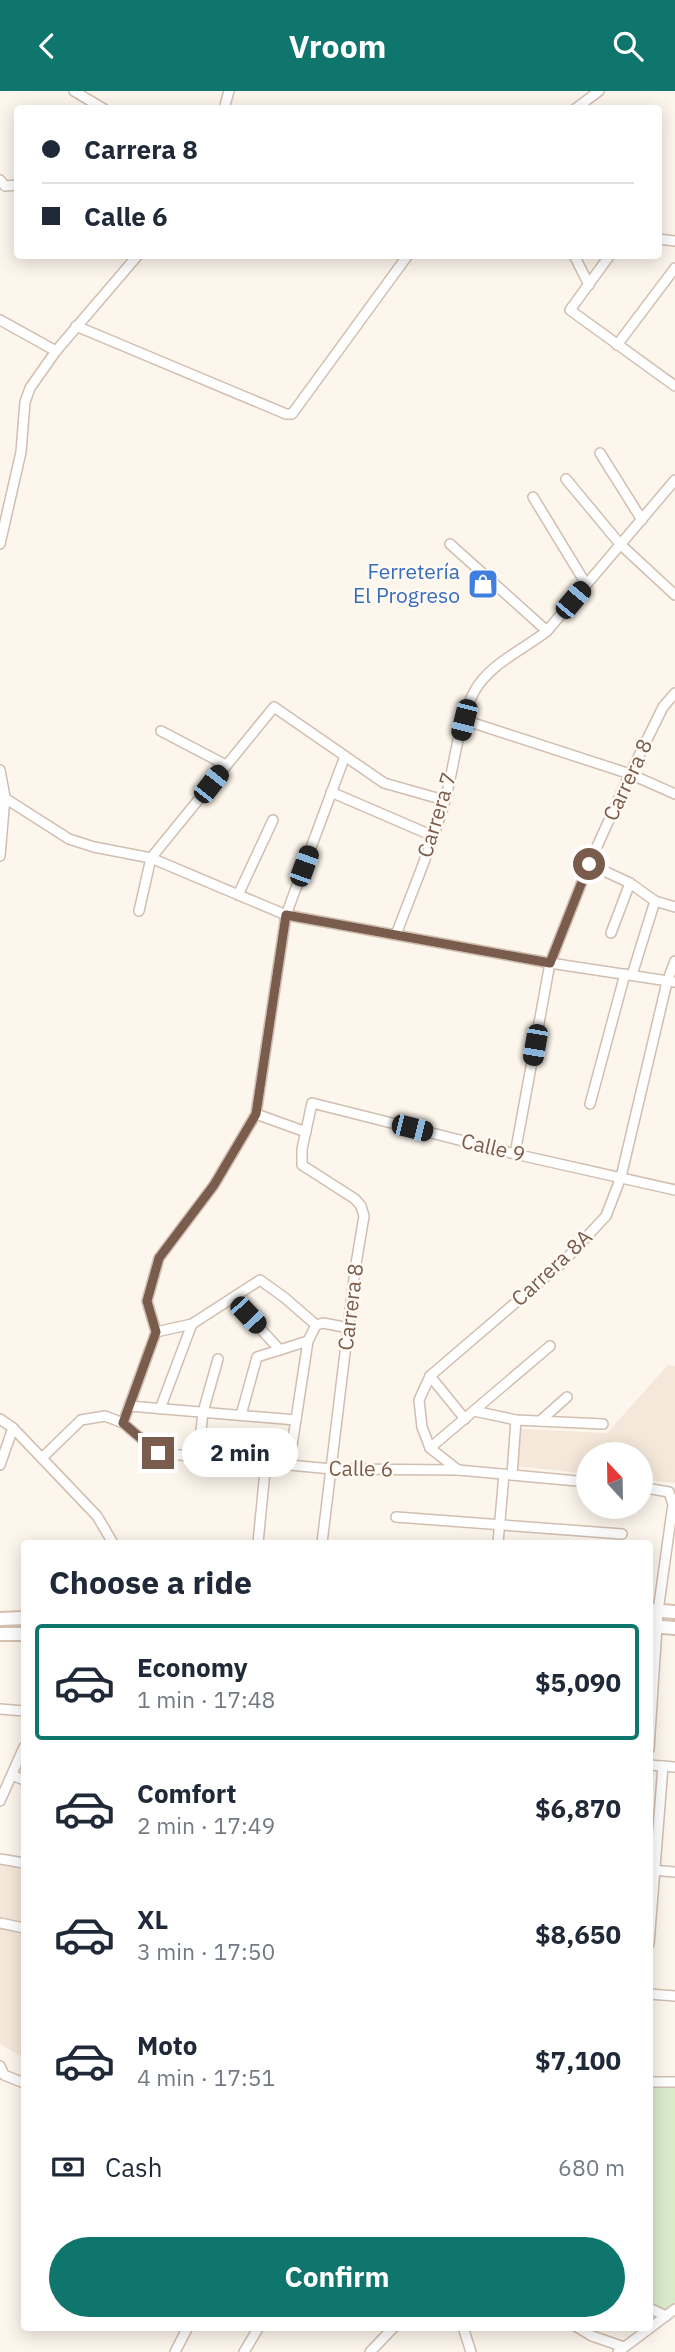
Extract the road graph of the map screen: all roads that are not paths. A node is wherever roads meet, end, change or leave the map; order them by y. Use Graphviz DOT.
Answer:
graph roads {
  1 [pos="74,91"];
  2 [pos="599,91"];
  3 [pos="97,105"];
  4 [pos="580,105"];
  5 [pos="135,259"];
  6 [pos="405,259"];
  7 [pos="576,259"];
  8 [pos="608,259"];
  9 [pos="675,268"];
  10 [pos="589,285"];
  11 [pos="0,320"];
  12 [pos="76,326"];
  13 [pos="617,345"];
  14 [pos="56,351"];
  15 [pos="675,385"];
  16 [pos="600,453"];
  17 [pos="566,479"];
  18 [pos="675,480"];
  19 [pos="533,497"];
  20 [pos="642,520"];
  21 [pos="0,544"];
  22 [pos="450,544"];
  23 [pos="620,544"];
  24 [pos="586,584"];
  25 [pos="675,595"];
  26 [pos="547,631"];
  27 [pos="675,693"];
  28 [pos="464,720"];
  29 [pos="161,731"];
  30 [pos="345,756"];
  31 [pos="226,765"];
  32 [pos="0,770"];
  33 [pos="630,774"];
  34 [pos="331,792"];
  35 [pos="675,794"];
  36 [pos="3,796"];
  37 [pos="444,800"];
  38 [pos="273,820"];
  39 [pos="433,836"];
  40 [pos="0,856"];
  41 [pos="151,858"];
  42 [pos="589,864"];
  43 [pos="629,883"];
  44 [pos="238,895"];
  45 [pos="655,901"];
  46 [pos="675,907"];
  47 [pos="139,911"];
  48 [pos="286,915"];
  49 [pos="611,933"];
  50 [pos="396,935"];
  51 [pos="675,961"];
  52 [pos="550,963"];
  53 [pos="628,975"];
  54 [pos="671,982"];
  55 [pos="312,1103"];
  56 [pos="590,1104"];
  57 [pos="256,1114"];
  58 [pos="306,1132"];
  59 [pos="515,1154"];
  60 [pos="621,1177"];
  61 [pos="675,1190"];
  62 [pos="232,1298"];
  63 [pos="192,1324"];
  64 [pos="316,1325"];
  65 [pos="349,1328"];
  66 [pos="156,1332"];
  67 [pos="308,1341"];
  68 [pos="550,1346"];
  69 [pos="280,1350"];
  70 [pos="218,1359"];
  71 [pos="430,1376"];
  72 [pos="567,1397"];
  73 [pos="129,1406"];
  74 [pos="160,1409"];
  75 [pos="474,1411"];
  76 [pos="203,1412"];
  77 [pos="241,1415"];
  78 [pos="0,1419"];
  79 [pos="465,1419"];
  80 [pos="296,1420"];
  81 [pos="516,1420"];
  82 [pos="540,1421"];
  83 [pos="123,1423"];
  84 [pos="603,1425"];
  85 [pos="13,1428"];
  86 [pos="430,1448"];
  87 [pos="43,1457"];
  88 [pos="198,1458"];
  89 [pos="0,1465"];
  90 [pos="289,1465"];
  91 [pos="332,1469"];
  92 [pos="458,1470"];
  93 [pos="265,1471"];
  94 [pos="508,1475"];
  95 [pos="576,1481"];
  96 [pos="653,1488"];
  97 [pos="396,1517"];
  98 [pos="499,1525"];
  99 [pos="622,1534"];
  100 [pos="111,1540"];
  101 [pos="258,1540"];
  102 [pos="322,1540"];
  103 [pos="498,1540"];
  104 [pos="654,1610"];
  105 [pos="675,1612"];
  106 [pos="21,1618"];
  107 [pos="0,1619"];
  108 [pos="653,1626"];
  109 [pos="675,1628"];
  110 [pos="0,1634"];
  111 [pos="21,1634"];
  112 [pos="0,1709"];
  113 [pos="21,1711"];
  114 [pos="21,1754"];
  115 [pos="653,1765"];
  116 [pos="663,1766"];
  117 [pos="675,1767"];
  118 [pos="12,1775"];
  119 [pos="21,1779"];
  120 [pos="0,1801"];
  121 [pos="0,1859"];
  122 [pos="653,1861"];
  123 [pos="21,1862"];
  124 [pos="653,1870"];
  125 [pos="675,1873"];
  126 [pos="0,1923"];
  127 [pos="21,1927"];
  128 [pos="653,1994"];
  129 [pos="675,1996"];
  130 [pos="0,2066"];
  131 [pos="21,2082"];
  132 [pos="675,2082"];
  133 [pos="653,2083"];
  134 [pos="675,2309"];
  135 [pos="653,2310"];
  136 [pos="666,2316"];
  137 [pos="653,2326"];
  138 [pos="185,2331"];
  139 [pos="257,2331"];
  140 [pos="390,2331"];
  141 [pos="464,2331"];
  142 [pos="584,2331"];
  143 [pos="646,2331"];
  144 [pos="621,2350"];
  145 [pos="174,2352"];
  146 [pos="244,2352"];
  147 [pos="370,2352"];
  148 [pos="471,2352"];
  1 -- 3 [label="street"];
  2 -- 4 [label="street"];
  5 -- 12 [label="street"];
  6 -- 12 [label="street"];
  7 -- 10 [label="street"];
  8 -- 10 [label="street"];
  9 -- 13 [label="street"];
  10 -- 13 [label="street"];
  11 -- 14 [label="street"];
  12 -- 14 [label="street"];
  13 -- 15 [label="street"];
  14 -- 21 [label="street"];
  16 -- 20 [label="street"];
  17 -- 23 [label="street"];
  18 -- 20 [label="street, Carrera 7"];
  19 -- 24 [label="street"];
  20 -- 23 [label="street, Carrera 7"];
  22 -- 26 [label="street"];
  23 -- 24 [label="street, Carrera 7"];
  23 -- 25 [label="street"];
  24 -- 26 [label="street, Carrera 7"];
  26 -- 28 [label="street, Carrera 7"];
  27 -- 33 [label="street, Carrera 8"];
  28 -- 33 [label="street"];
  28 -- 37 [label="street, Carrera 7"];
  29 -- 31 [label="street"];
  30 -- 31 [label="street"];
  30 -- 34 [label="street"];
  30 -- 37 [label="street"];
  31 -- 41 [label="street"];
  32 -- 36 [label="street"];
  33 -- 35 [label="street"];
  33 -- 42 [label="street, Carrera 8"];
  34 -- 39 [label="street"];
  34 -- 48 [label="street"];
  36 -- 40 [label="street"];
  36 -- 41 [label="street"];
  37 -- 39 [label="street, Carrera 7"];
  38 -- 44 [label="street"];
  39 -- 50 [label="street, Carrera 7"];
  41 -- 44 [label="street"];
  41 -- 47 [label="street"];
  42 -- 43 [label="street"];
  42 -- 52 [label="street, Carrera 8"];
  43 -- 45 [label="street"];
  43 -- 49 [label="street"];
  44 -- 48 [label="street"];
  45 -- 46 [label="street"];
  45 -- 53 [label="street"];
  48 -- 50 [label="street"];
  48 -- 57 [label="street"];
  50 -- 52 [label="street"];
  51 -- 54 [label="street, Carrera 8A"];
  52 -- 53 [label="street"];
  52 -- 59 [label="street, Carrera 8"];
  53 -- 54 [label="street"];
  53 -- 56 [label="street"];
  54 -- 60 [label="street, Carrera 8A"];
  55 -- 58 [label="street, Carrera 8"];
  55 -- 59 [label="street, Calle 9"];
  57 -- 58 [label="street"];
  57 -- 66 [label="street"];
  58 -- 65 [label="street, Carrera 8"];
  59 -- 60 [label="street, Calle 9"];
  60 -- 61 [label="street, Calle 9"];
  60 -- 71 [label="street, Carrera 8A"];
  62 -- 63 [label="street"];
  62 -- 64 [label="street"];
  62 -- 69 [label="street"];
  63 -- 66 [label="street"];
  63 -- 74 [label="street"];
  64 -- 65 [label="street"];
  64 -- 67 [label="street"];
  65 -- 91 [label="street, Carrera 8"];
  66 -- 73 [label="street"];
  67 -- 69 [label="street"];
  67 -- 80 [label="street"];
  68 -- 75 [label="street"];
  69 -- 77 [label="street"];
  70 -- 76 [label="street"];
  71 -- 79 [label="street"];
  71 -- 86 [label="street"];
  72 -- 82 [label="street"];
  73 -- 74 [label="street"];
  73 -- 83 [label="street"];
  74 -- 76 [label="street"];
  75 -- 79 [label="street"];
  75 -- 81 [label="street"];
  76 -- 77 [label="street"];
  76 -- 88 [label="street"];
  77 -- 80 [label="street"];
  78 -- 85 [label="street"];
  79 -- 86 [label="street"];
  80 -- 90 [label="street"];
  81 -- 82 [label="street"];
  81 -- 94 [label="street"];
  82 -- 84 [label="street"];
  83 -- 87 [label="street, Calle 6"];
  83 -- 88 [label="street, Calle 6"];
  85 -- 87 [label="street"];
  85 -- 89 [label="street"];
  86 -- 92 [label="street"];
  87 -- 100 [label="street"];
  88 -- 90 [label="street, Calle 6"];
  90 -- 91 [label="street, Calle 6"];
  91 -- 92 [label="street, Calle 6"];
  91 -- 102 [label="street, Carrera 8"];
  92 -- 94 [label="street, Calle 6"];
  93 -- 101 [label="street"];
  94 -- 95 [label="street, Calle 6"];
  94 -- 98 [label="street"];
  96 -- 104 [label="street"];
  97 -- 98 [label="street"];
  98 -- 99 [label="street"];
  98 -- 103 [label="street"];
  104 -- 105 [label="street"];
  104 -- 108 [label="street"];
  106 -- 107 [label="street"];
  108 -- 109 [label="street"];
  110 -- 111 [label="street"];
  112 -- 113 [label="street"];
  114 -- 118 [label="street"];
  115 -- 116 [label="street"];
  116 -- 117 [label="street"];
  116 -- 122 [label="street"];
  118 -- 119 [label="street"];
  118 -- 120 [label="street"];
  121 -- 123 [label="street"];
  124 -- 125 [label="street"];
  126 -- 127 [label="street"];
  128 -- 129 [label="street"];
  130 -- 131 [label="street"];
  132 -- 133 [label="street"];
  134 -- 136 [label="street"];
  135 -- 136 [label="street"];
  136 -- 137 [label="street"];
  138 -- 145 [label="street"];
  139 -- 146 [label="street"];
  140 -- 147 [label="street"];
  141 -- 148 [label="street"];
  142 -- 144 [label="street"];
  143 -- 144 [label="street"];
}
